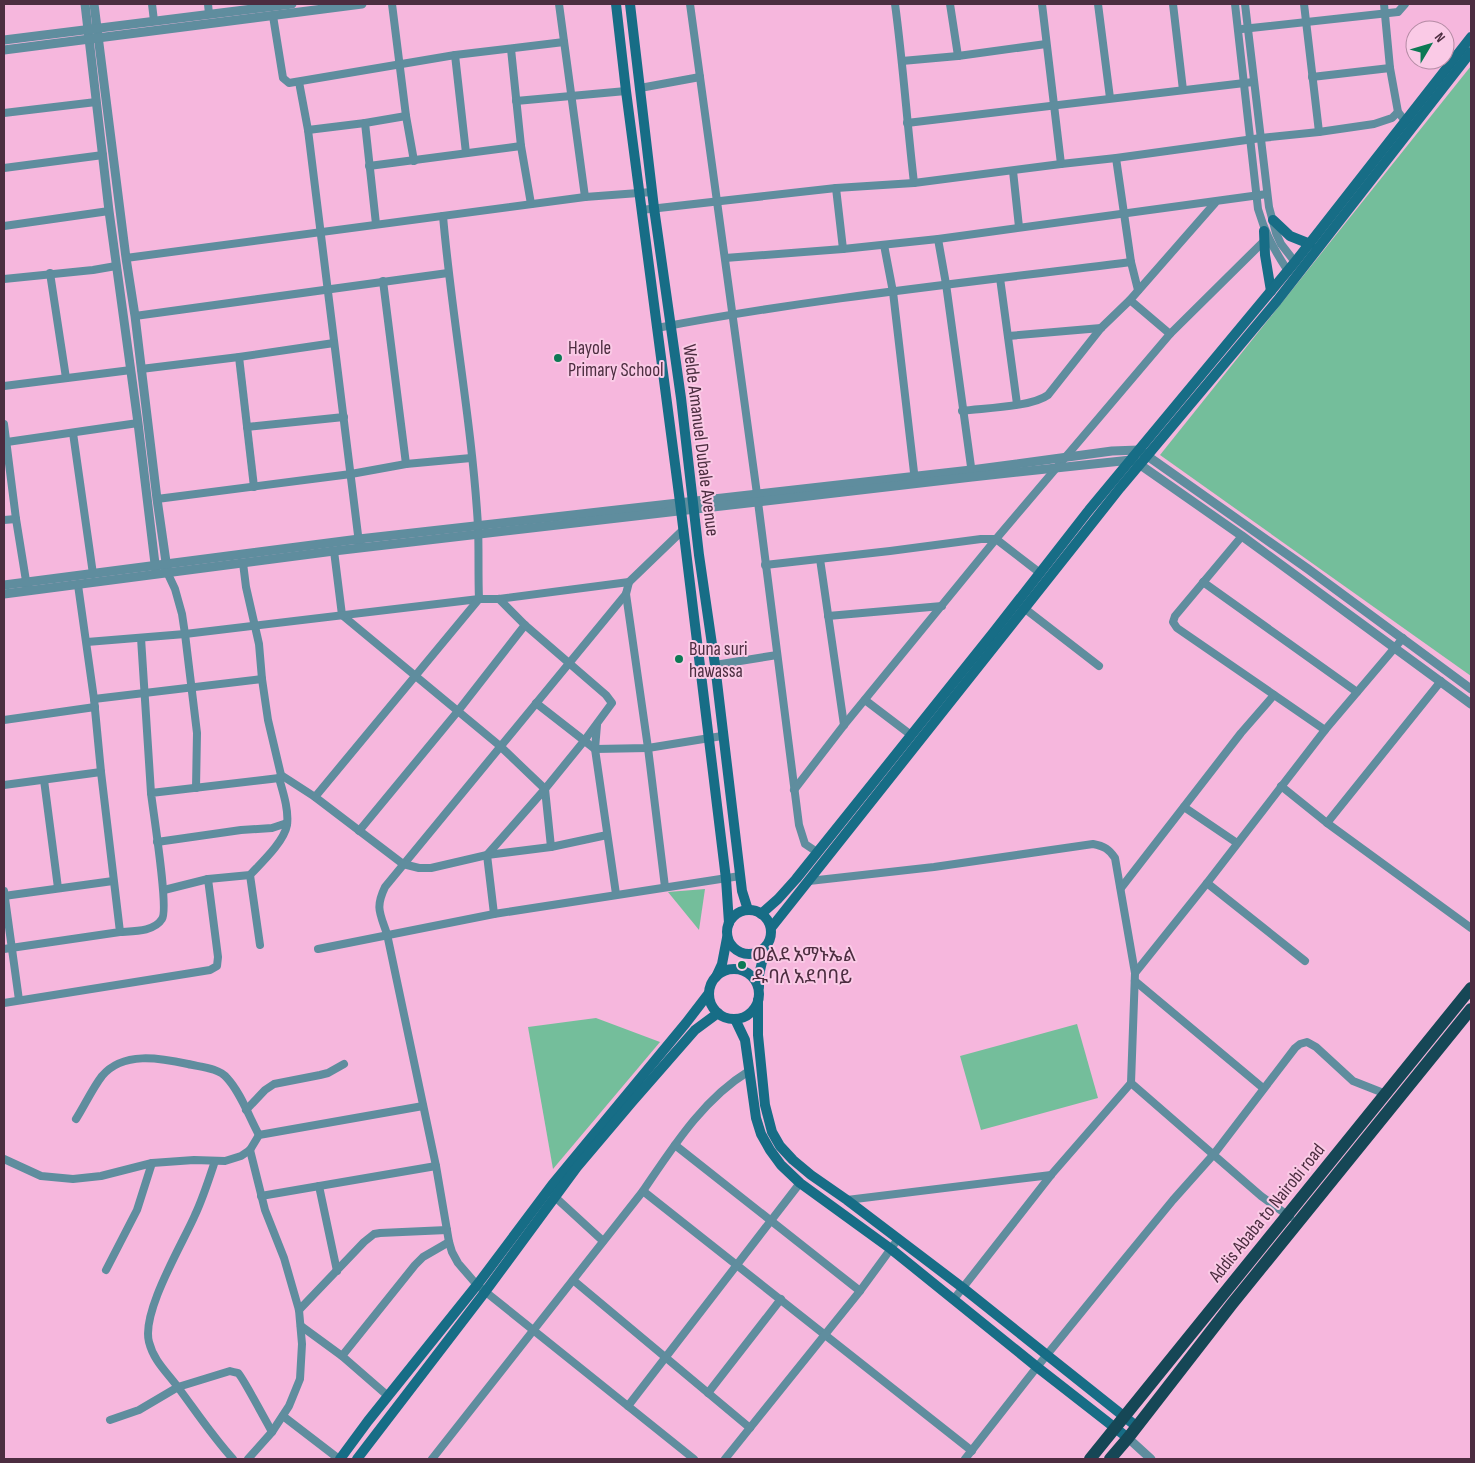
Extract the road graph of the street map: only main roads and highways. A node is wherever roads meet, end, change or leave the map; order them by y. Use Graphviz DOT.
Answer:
graph roads {
  1 [pos="616,4"];
  2 [pos="630,4"];
  3 [pos="1471,37"];
  4 [pos="1471,52"];
  5 [pos="1273,220"];
  6 [pos="1264,231"];
  7 [pos="1310,244"];
  8 [pos="1271,291"];
  9 [pos="1143,453"];
  10 [pos="1135,462"];
  11 [pos="706,609"];
  12 [pos="693,610"];
  13 [pos="748,910"];
  14 [pos="762,914"];
  15 [pos="729,923"];
  16 [pos="771,928"];
  17 [pos="727,938"];
  18 [pos="764,949"];
  19 [pos="716,977"];
  20 [pos="1471,988"];
  21 [pos="709,993"];
  22 [pos="759,995"];
  23 [pos="1471,1008"];
  24 [pos="718,1013"];
  25 [pos="735,1019"];
  26 [pos="799,1166"];
  27 [pos="796,1179"];
  28 [pos="1292,1220"];
  29 [pos="481,1289"];
  30 [pos="1124,1417"];
  31 [pos="1136,1426"];
  32 [pos="1116,1428"];
  33 [pos="1128,1438"];
  34 [pos="340,1459"];
  35 [pos="357,1459"];
  36 [pos="1090,1459"];
  37 [pos="1110,1459"];
  1 -- 12 [label="main road"];
  2 -- 11 [label="main road, Welde Amanuel Dubale Avenue"];
  3 -- 7 [label="main road"];
  4 -- 9 [label="main road"];
  5 -- 7 [label="main road"];
  6 -- 8 [label="main road"];
  7 -- 8 [label="main road"];
  8 -- 9 [label="main road"];
  9 -- 10 [label="main road"];
  10 -- 14 [label="main road"];
  10 -- 16 [label="main road"];
  11 -- 12 [label="main road"];
  11 -- 13 [label="main road, Welde Amanuel Dubale Avenue"];
  12 -- 15 [label="main road"];
  13 -- 14 [label="main road"];
  13 -- 15 [label="main road"];
  14 -- 16 [label="main road"];
  15 -- 17 [label="main road"];
  16 -- 18 [label="main road"];
  17 -- 18 [label="main road"];
  17 -- 19 [label="main road"];
  18 -- 22 [label="main road"];
  19 -- 21 [label="main road"];
  19 -- 22 [label="main road"];
  20 -- 28 [label="highway, Addis Ababa to Nairobi road"];
  21 -- 24 [label="main road"];
  21 -- 29 [label="main road"];
  22 -- 25 [label="main road"];
  22 -- 26 [label="main road"];
  23 -- 28 [label="highway, Addis Ababa to Nairobi road"];
  24 -- 25 [label="main road"];
  24 -- 29 [label="main road"];
  25 -- 27 [label="main road"];
  26 -- 27 [label="main road"];
  26 -- 30 [label="main road"];
  27 -- 32 [label="main road"];
  28 -- 30 [label="highway, Addis Ababa to Nairobi road"];
  28 -- 31 [label="highway, Addis Ababa to Nairobi road"];
  29 -- 34 [label="main road"];
  29 -- 35 [label="main road"];
  30 -- 31 [label="main road"];
  30 -- 32 [label="highway, Addis Ababa to Nairobi road"];
  31 -- 33 [label="highway, Addis Ababa to Nairobi road"];
  32 -- 33 [label="main road"];
  32 -- 36 [label="highway, Addis Ababa to Nairobi road"];
  33 -- 37 [label="highway, Addis Ababa to Nairobi road"];
}
